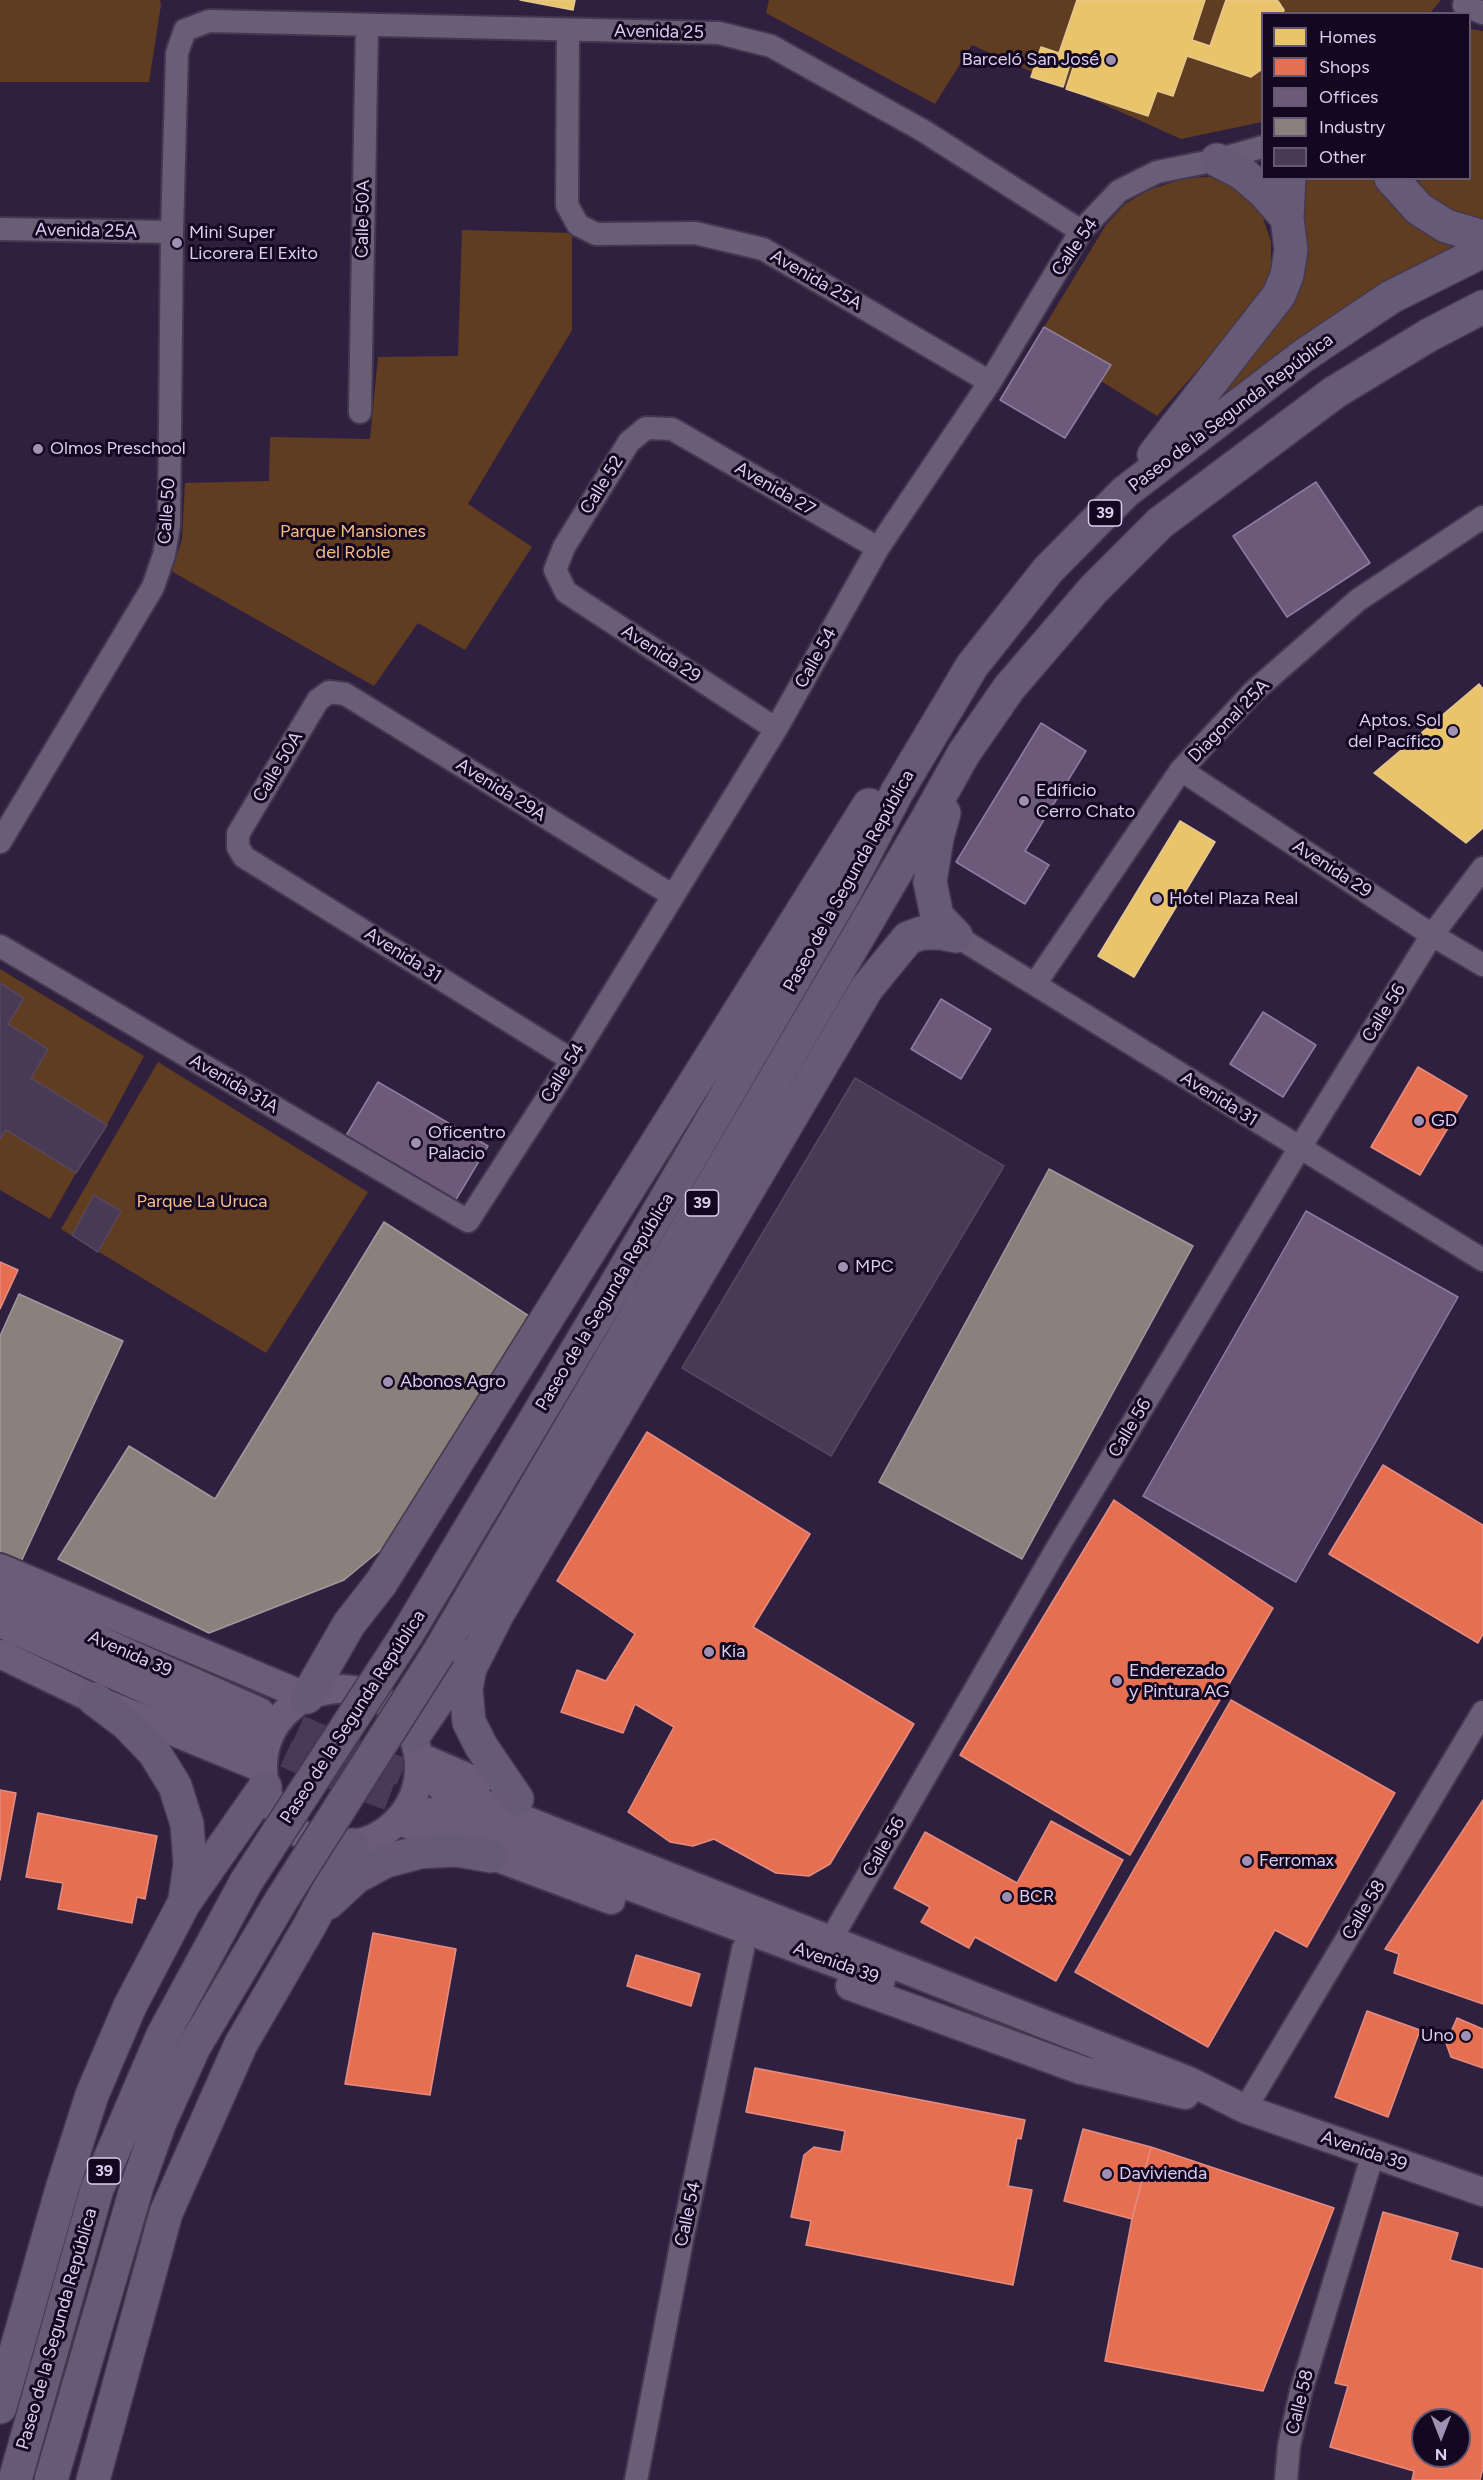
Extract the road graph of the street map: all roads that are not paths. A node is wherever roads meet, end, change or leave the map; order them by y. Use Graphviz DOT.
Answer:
graph roads {
  1 [pos="367,25"];
  2 [pos="185,30"];
  3 [pos="568,30"];
  4 [pos="1261,148"];
  5 [pos="1217,160"];
  6 [pos="1289,180"];
  7 [pos="1395,181"];
  8 [pos="1287,218"];
  9 [pos="0,229"];
  10 [pos="1081,231"];
  11 [pos="172,232"];
  12 [pos="1483,237"];
  13 [pos="1483,251"];
  14 [pos="1483,307"];
  15 [pos="990,382"];
  16 [pos="360,412"];
  17 [pos="672,429"];
  18 [pos="1125,492"];
  19 [pos="1483,517"];
  20 [pos="878,548"];
  21 [pos="555,570"];
  22 [pos="972,666"];
  23 [pos="329,692"];
  24 [pos="776,729"];
  25 [pos="964,753"];
  26 [pos="1181,770"];
  27 [pos="926,821"];
  28 [pos="0,842"];
  29 [pos="238,847"];
  30 [pos="1483,868"];
  31 [pos="672,895"];
  32 [pos="1432,935"];
  33 [pos="956,936"];
  34 [pos="0,946"];
  35 [pos="1483,965"];
  36 [pos="1035,984"];
  37 [pos="867,988"];
  38 [pos="572,1060"];
  39 [pos="1299,1149"];
  40 [pos="468,1221"];
  41 [pos="1483,1260"];
  42 [pos="0,1568"];
  43 [pos="0,1596"];
  44 [pos="498,1613"];
  45 [pos="0,1623"];
  46 [pos="0,1654"];
  47 [pos="307,1697"];
  48 [pos="94,1699"];
  49 [pos="1479,1725"];
  50 [pos="417,1746"];
  51 [pos="264,1777"];
  52 [pos="435,1799"];
  53 [pos="517,1799"];
  54 [pos="399,1821"];
  55 [pos="352,1845"];
  56 [pos="491,1856"];
  57 [pos="184,1903"];
  58 [pos="310,1925"];
  59 [pos="838,1927"];
  60 [pos="743,1949"];
  61 [pos="1194,2090"];
  62 [pos="1245,2109"];
  63 [pos="1373,2154"];
  64 [pos="1483,2192"];
  65 [pos="0,2407"];
  66 [pos="15,2480"];
  67 [pos="51,2480"];
  68 [pos="93,2480"];
  69 [pos="636,2480"];
  70 [pos="1286,2480"];
  1 -- 2 [label="street, Avenida 25"];
  1 -- 3 [label="street, Avenida 25"];
  1 -- 16 [label="street, Calle 50A"];
  2 -- 11 [label="street, Calle 50"];
  3 -- 10 [label="street, Avenida 25"];
  3 -- 15 [label="street, Avenida 25A"];
  4 -- 5 [label="street, Calle 54"];
  5 -- 8 [label="highway"];
  5 -- 10 [label="street, Calle 54"];
  6 -- 8 [label="highway"];
  7 -- 12 [label="highway"];
  8 -- 18 [label="highway"];
  9 -- 11 [label="street, Avenida 25A"];
  10 -- 15 [label="street, Calle 54"];
  11 -- 28 [label="street, Calle 50"];
  13 -- 18 [label="highway, Paseo de la Segunda República / 39"];
  14 -- 25 [label="highway, Paseo de la Segunda República / 39"];
  15 -- 20 [label="street, Calle 54"];
  17 -- 20 [label="street, Avenida 27"];
  17 -- 21 [label="street, Calle 52"];
  18 -- 22 [label="highway, Paseo de la Segunda República / 39"];
  19 -- 26 [label="street, Diagonal 25A"];
  20 -- 24 [label="street, Calle 54"];
  21 -- 24 [label="street, Avenida 29"];
  22 -- 47 [label="highway"];
  22 -- 66 [label="highway, Paseo de la Segunda República / 39, bridge"];
  23 -- 29 [label="street, Calle 50A"];
  23 -- 31 [label="street, Avenida 29A"];
  24 -- 31 [label="street, Calle 54"];
  25 -- 27 [label="highway, Paseo de la Segunda República / 39"];
  25 -- 33 [label="highway"];
  26 -- 32 [label="street, Avenida 29"];
  26 -- 36 [label="street, Diagonal 25A"];
  27 -- 37 [label="highway"];
  27 -- 67 [label="highway, Paseo de la Segunda República / 39, bridge"];
  29 -- 38 [label="street, Avenida 31"];
  30 -- 32 [label="street"];
  31 -- 38 [label="street, Calle 54"];
  32 -- 35 [label="street, Avenida 29"];
  32 -- 39 [label="street, Calle 56"];
  33 -- 36 [label="street, Avenida 31"];
  33 -- 37 [label="highway"];
  34 -- 40 [label="street, Avenida 31A"];
  36 -- 39 [label="street, Avenida 31"];
  37 -- 44 [label="highway"];
  38 -- 40 [label="street, Calle 54"];
  39 -- 41 [label="street, Avenida 31"];
  39 -- 59 [label="street, Calle 56"];
  42 -- 47 [label="main road"];
  43 -- 45 [label="main road, Avenida 39"];
  44 -- 50 [label="highway"];
  44 -- 53 [label="highway"];
  46 -- 48 [label="main road"];
  47 -- 50 [label="main road"];
  47 -- 51 [label="main road"];
  48 -- 51 [label="main road"];
  48 -- 57 [label="highway"];
  49 -- 62 [label="street, Calle 58"];
  50 -- 53 [label="main road"];
  50 -- 54 [label="main road"];
  51 -- 55 [label="main road"];
  51 -- 57 [label="highway"];
  52 -- 61 [label="main road, Avenida 39"];
  53 -- 59 [label="main road"];
  54 -- 55 [label="main road"];
  54 -- 56 [label="main road"];
  55 -- 58 [label="highway"];
  56 -- 58 [label="highway"];
  56 -- 60 [label="main road"];
  57 -- 65 [label="highway"];
  58 -- 68 [label="highway"];
  59 -- 61 [label="main road"];
  60 -- 61 [label="main road"];
  60 -- 69 [label="street, Calle 54"];
  61 -- 62 [label="main road, Avenida 39"];
  62 -- 63 [label="main road, Avenida 39"];
  63 -- 64 [label="main road, Avenida 39"];
  63 -- 70 [label="street, Calle 58"];
}
